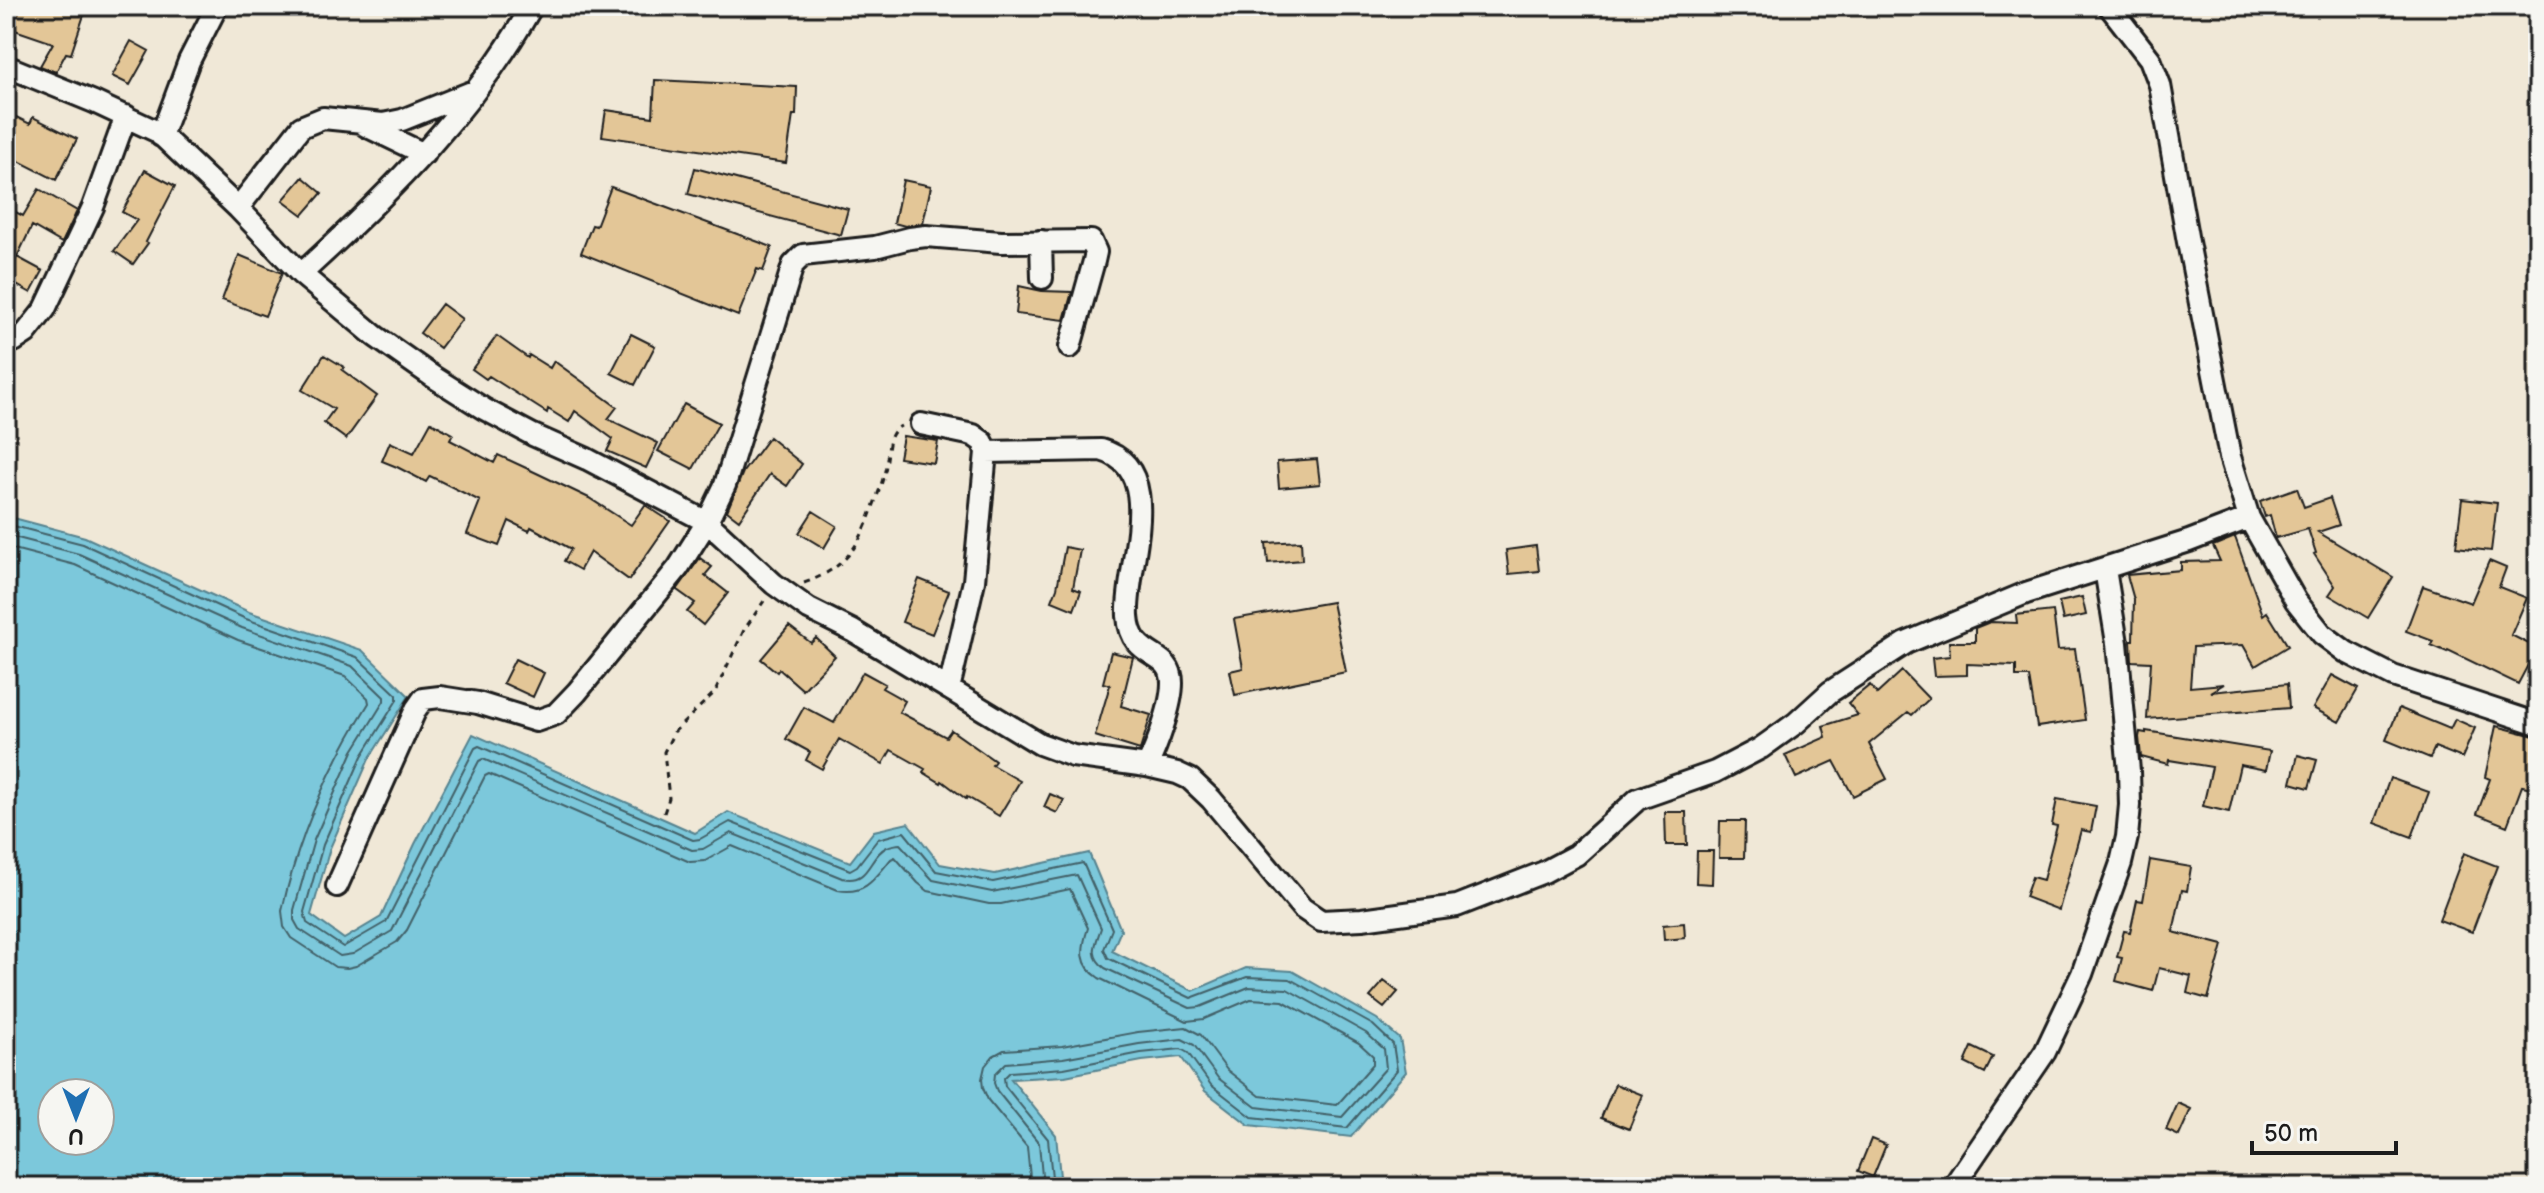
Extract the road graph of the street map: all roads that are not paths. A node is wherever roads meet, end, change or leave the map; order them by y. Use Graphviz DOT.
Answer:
graph roads {
  1 [pos="217,6"];
  2 [pos="532,6"];
  3 [pos="2109,6"];
  4 [pos="6,66"];
  5 [pos="474,91"];
  6 [pos="126,116"];
  7 [pos="360,123"];
  8 [pos="161,136"];
  9 [pos="424,154"];
  10 [pos="238,208"];
  11 [pos="1041,241"];
  12 [pos="301,274"];
  13 [pos="1042,278"];
  14 [pos="6,342"];
  15 [pos="1070,347"];
  16 [pos="921,424"];
  17 [pos="986,452"];
  18 [pos="2249,518"];
  19 [pos="707,522"];
  20 [pos="2105,569"];
  21 [pos="949,689"];
  22 [pos="2538,724"];
  23 [pos="1147,766"];
  24 [pos="337,886"];
  25 [pos="1953,1187"];
  1 -- 8 [label="street"];
  2 -- 5 [label="street"];
  3 -- 18 [label="street"];
  4 -- 6 [label="street"];
  5 -- 7 [label="street"];
  5 -- 9 [label="street"];
  6 -- 8 [label="street"];
  6 -- 14 [label="street"];
  7 -- 9 [label="street"];
  7 -- 10 [label="street"];
  8 -- 10 [label="street"];
  9 -- 12 [label="street"];
  10 -- 12 [label="street"];
  11 -- 13 [label="street"];
  11 -- 15 [label="street"];
  11 -- 19 [label="street"];
  12 -- 19 [label="street"];
  16 -- 17 [label="street"];
  17 -- 21 [label="street"];
  17 -- 23 [label="street"];
  18 -- 20 [label="street"];
  18 -- 22 [label="street"];
  19 -- 21 [label="street"];
  19 -- 24 [label="street"];
  20 -- 23 [label="street"];
  20 -- 25 [label="street"];
  21 -- 23 [label="street"];
}
